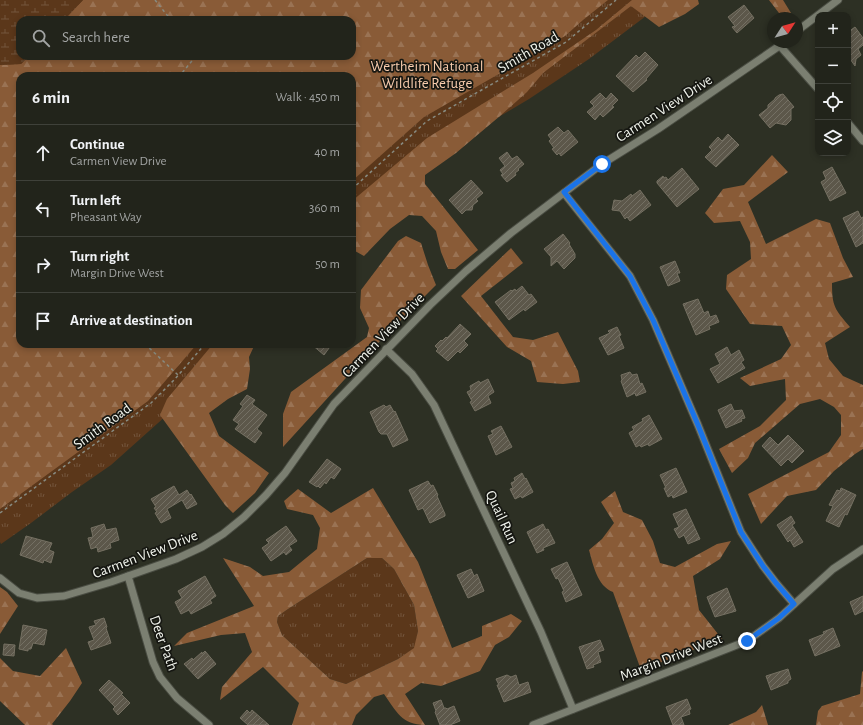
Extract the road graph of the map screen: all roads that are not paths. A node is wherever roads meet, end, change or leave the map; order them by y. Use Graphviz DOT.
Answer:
graph roads {
  1 [pos="838,0"];
  2 [pos="803,26"];
  3 [pos="776,48"];
  4 [pos="785,48"];
  5 [pos="815,85"];
  6 [pos="851,127"];
  7 [pos="863,141"];
  8 [pos="564,192"];
  9 [pos="386,349"];
  10 [pos="863,549"];
  11 [pos="128,576"];
  12 [pos="0,578"];
  13 [pos="794,604"];
  14 [pos="573,710"];
  15 [pos="209,725"];
  16 [pos="533,725"];
  1 -- 2 [label="street"];
  3 -- 8 [label="street, Carmen View Drive"];
  4 -- 5 [label="street"];
  6 -- 7 [label="street"];
  8 -- 9 [label="street, Carmen View Drive"];
  8 -- 13 [label="street"];
  9 -- 11 [label="street, Carmen View Drive"];
  9 -- 14 [label="street, Quail Run"];
  10 -- 13 [label="street, Margin Drive West"];
  11 -- 12 [label="street, Carmen View Drive"];
  11 -- 15 [label="street, Deer Path"];
  13 -- 14 [label="street, Margin Drive West"];
  14 -- 16 [label="street, Margin Drive West"];
}
